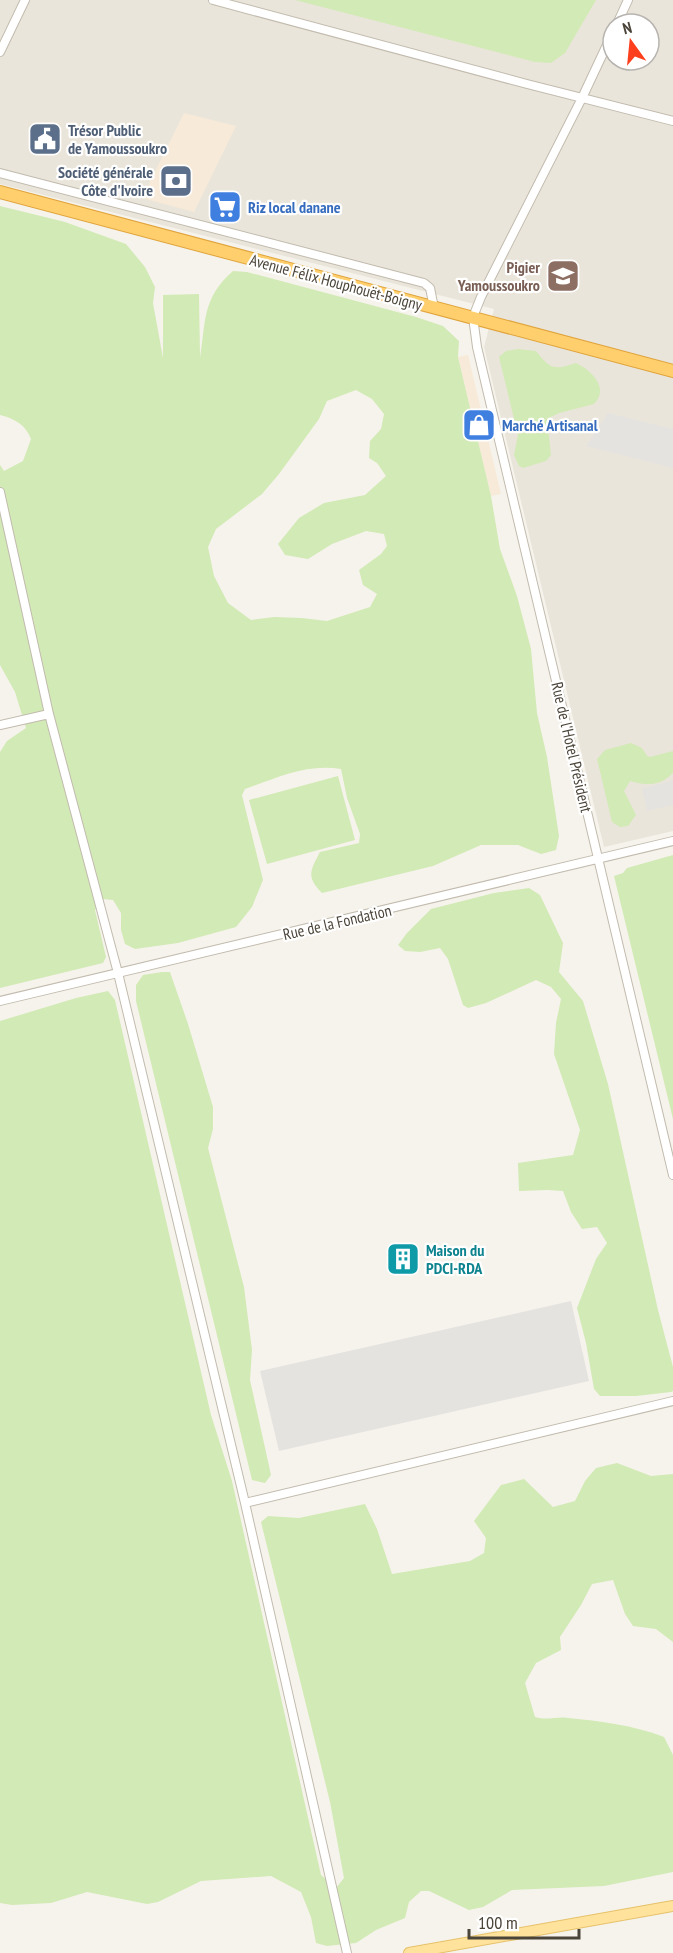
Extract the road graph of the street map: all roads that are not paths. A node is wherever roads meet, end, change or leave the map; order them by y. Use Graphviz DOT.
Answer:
graph roads {
  1 [pos="25,0"];
  2 [pos="213,0"];
  3 [pos="0,52"];
  4 [pos="601,58"];
  5 [pos="582,98"];
  6 [pos="673,121"];
  7 [pos="0,173"];
  8 [pos="0,192"];
  9 [pos="434,308"];
  10 [pos="473,317"];
  11 [pos="673,371"];
  12 [pos="0,492"];
  13 [pos="50,714"];
  14 [pos="0,725"];
  15 [pos="673,841"];
  16 [pos="599,859"];
  17 [pos="118,973"];
  18 [pos="0,1001"];
  19 [pos="673,1175"];
  20 [pos="673,1401"];
  21 [pos="244,1503"];
  22 [pos="673,1906"];
  23 [pos="346,1953"];
  24 [pos="409,1953"];
  1 -- 3 [label="street"];
  2 -- 5 [label="street"];
  4 -- 5 [label="street"];
  5 -- 6 [label="street"];
  5 -- 10 [label="street"];
  7 -- 9 [label="street"];
  8 -- 9 [label="highway, Avenue Félix Houphouët-Boigny"];
  9 -- 10 [label="highway, Avenue Félix Houphouët-Boigny"];
  10 -- 11 [label="highway, Avenue Félix Houphouët-Boigny"];
  10 -- 16 [label="street, Rue de l'Hotel Président"];
  12 -- 13 [label="street"];
  13 -- 14 [label="street"];
  13 -- 17 [label="street"];
  15 -- 16 [label="street, Rue de la Fondation"];
  16 -- 17 [label="street, Rue de la Fondation"];
  16 -- 19 [label="street, Rue de l'Hotel Président"];
  17 -- 18 [label="street, Rue de la Fondation"];
  17 -- 21 [label="street"];
  20 -- 21 [label="street"];
  21 -- 23 [label="street"];
  22 -- 24 [label="main road"];
}
